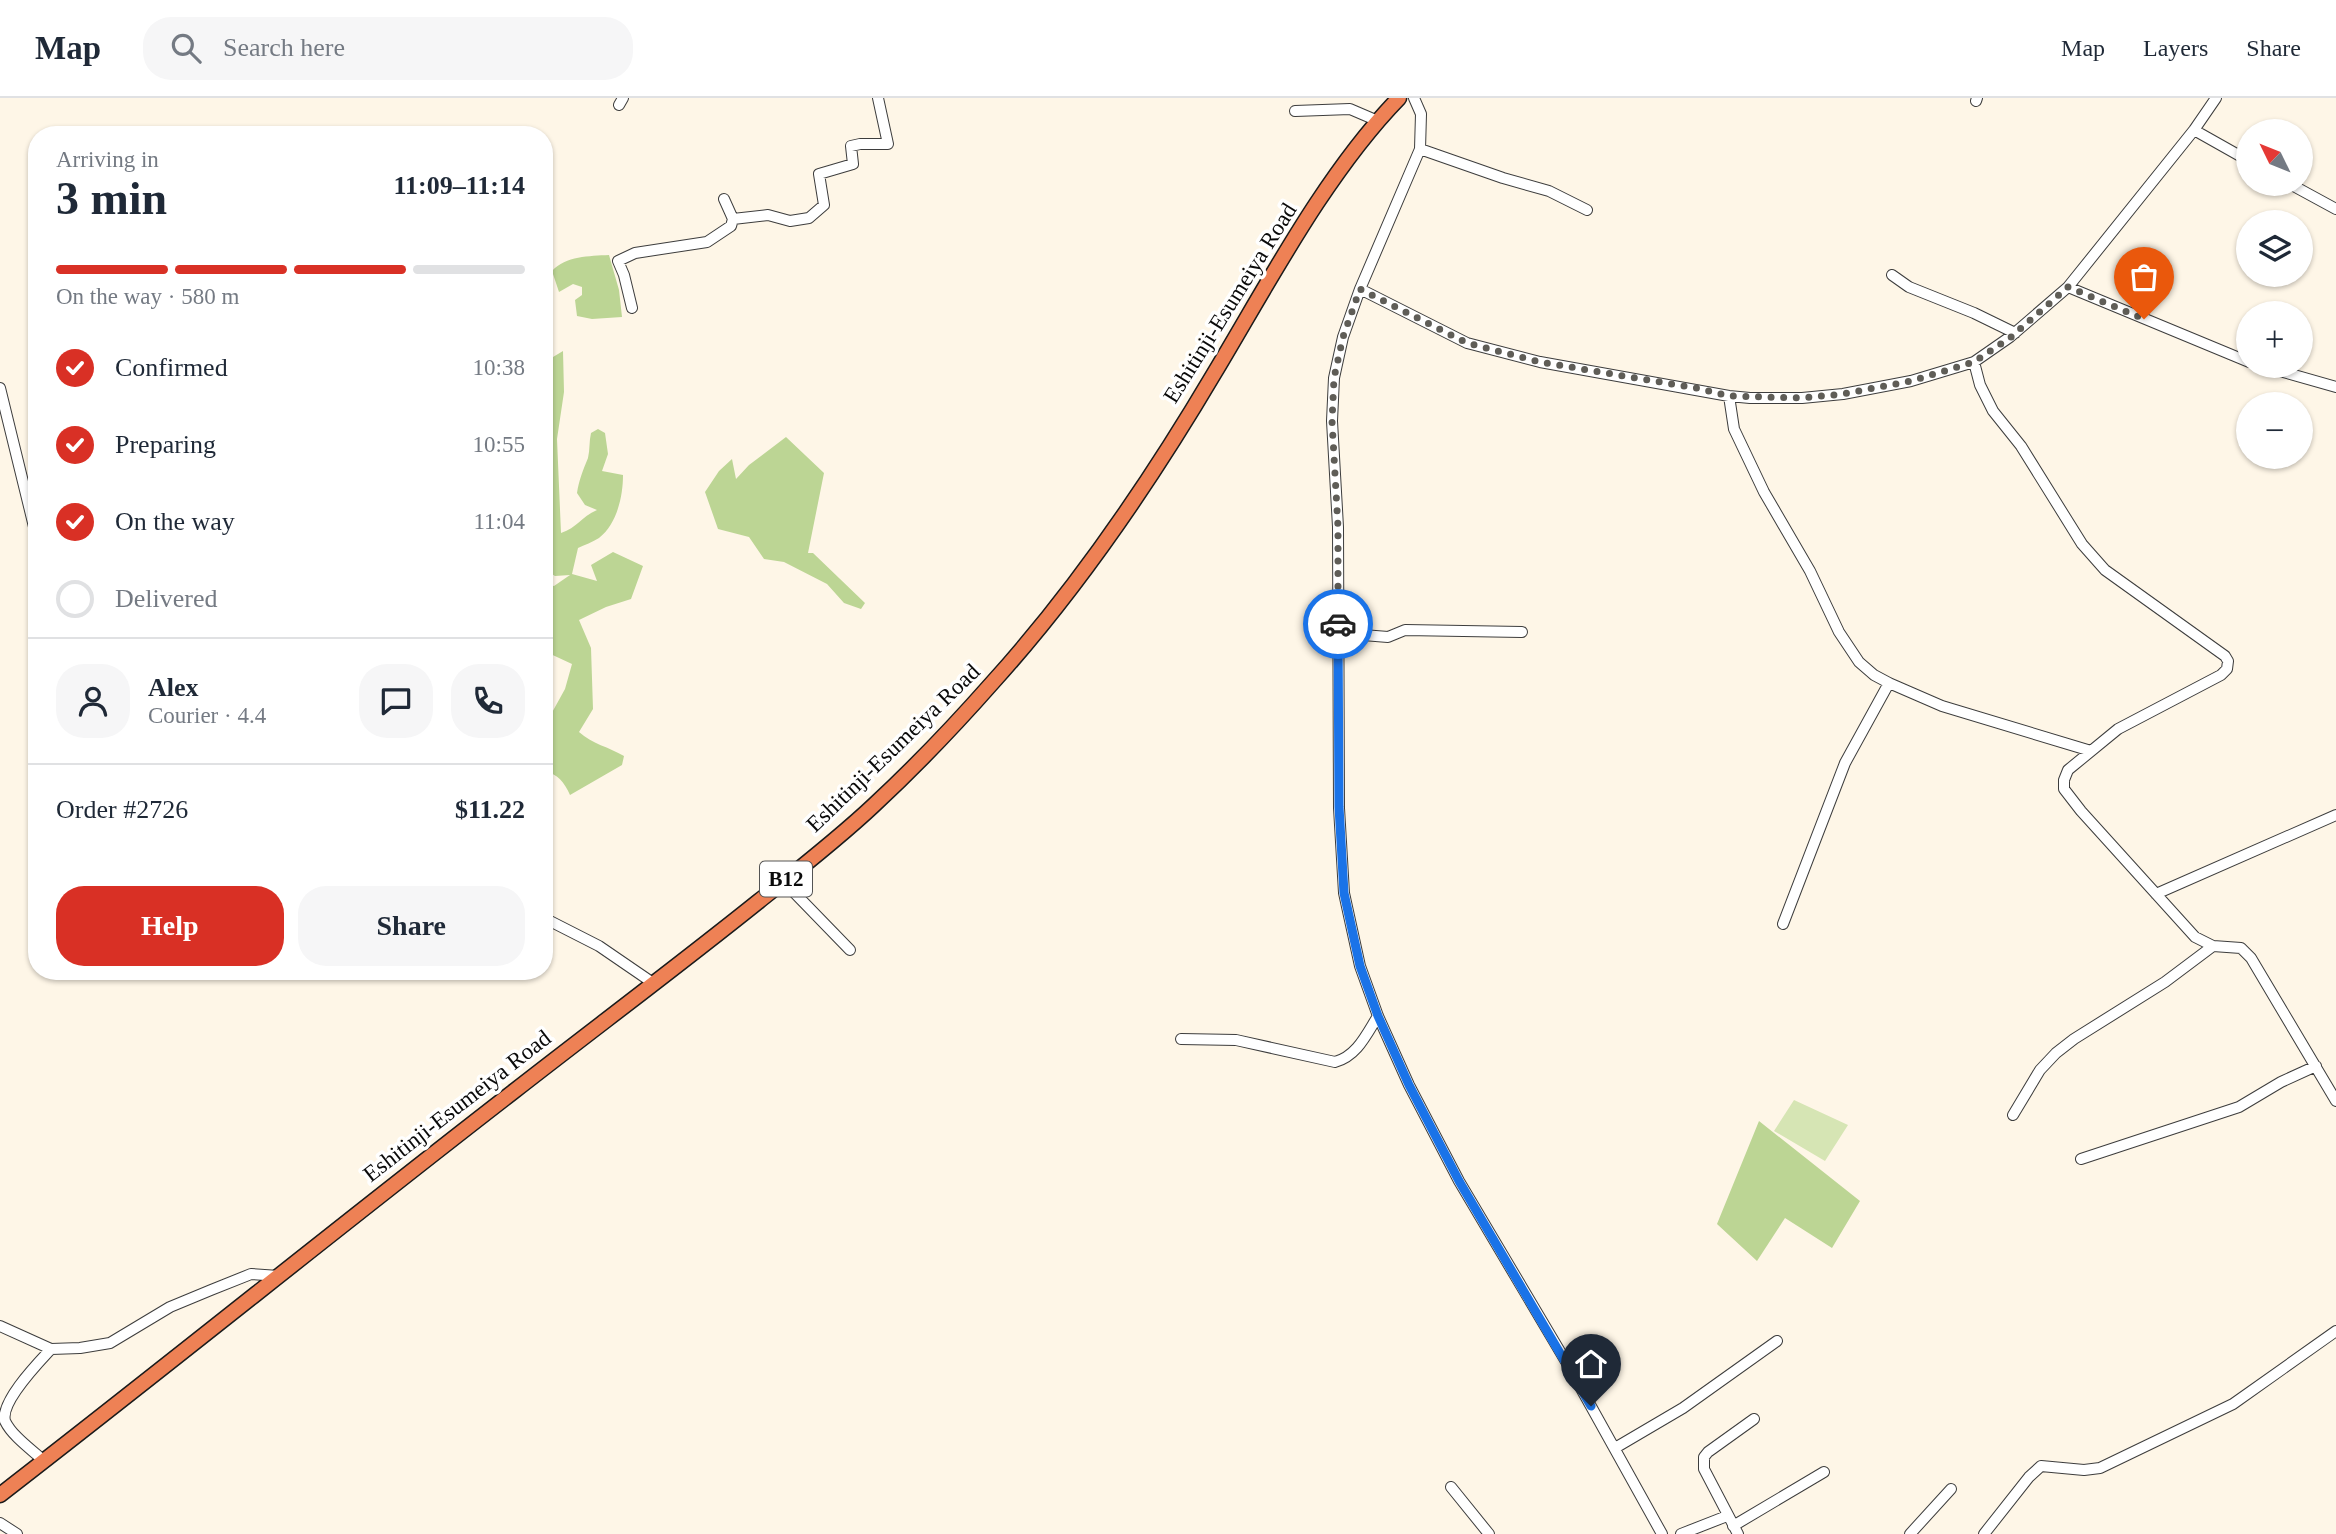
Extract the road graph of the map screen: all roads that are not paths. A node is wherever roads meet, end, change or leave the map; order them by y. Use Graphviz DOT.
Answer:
graph roads {
  1 [pos="878,98"];
  2 [pos="1399,98"];
  3 [pos="1414,98"];
  4 [pos="2216,98"];
  5 [pos="1295,111"];
  6 [pos="1378,121"];
  7 [pos="2194,130"];
  8 [pos="1420,149"];
  9 [pos="2236,154"];
  10 [pos="2312,196"];
  11 [pos="724,199"];
  12 [pos="2336,209"];
  13 [pos="1587,210"];
  14 [pos="733,219"];
  15 [pos="1892,275"];
  16 [pos="2068,287"];
  17 [pos="1360,289"];
  18 [pos="632,308"];
  19 [pos="2015,333"];
  20 [pos="2236,357"];
  21 [pos="1974,362"];
  22 [pos="2304,378"];
  23 [pos="2336,387"];
  24 [pos="0,388"];
  25 [pos="1729,396"];
  26 [pos="28,502"];
  27 [pos="1522,632"];
  28 [pos="1338,633"];
  29 [pos="1889,683"];
  30 [pos="2091,751"];
  31 [pos="2336,815"];
  32 [pos="783,881"];
  33 [pos="2156,894"];
  34 [pos="553,923"];
  35 [pos="1783,924"];
  36 [pos="2213,946"];
  37 [pos="850,950"];
  38 [pos="653,983"];
  39 [pos="1378,1016"];
  40 [pos="1181,1039"];
  41 [pos="2316,1066"];
  42 [pos="2336,1101"];
  43 [pos="2013,1115"];
  44 [pos="2081,1159"];
  45 [pos="279,1276"];
  46 [pos="0,1326"];
  47 [pos="2336,1331"];
  48 [pos="1777,1341"];
  49 [pos="51,1349"];
  50 [pos="1754,1419"];
  51 [pos="1615,1448"];
  52 [pos="44,1461"];
  53 [pos="1824,1472"];
  54 [pos="1451,1487"];
  55 [pos="1951,1489"];
  56 [pos="0,1495"];
  57 [pos="1727,1516"];
  58 [pos="0,1523"];
  59 [pos="1735,1530"];
  60 [pos="17,1534"];
  61 [pos="1489,1534"];
  62 [pos="1662,1534"];
  63 [pos="1681,1534"];
  64 [pos="1910,1534"];
  65 [pos="1984,1534"];
  1 -- 14 [label="street"];
  2 -- 6 [label="highway, Eshitinji-Esumeiya Road / B12"];
  3 -- 8 [label="street"];
  4 -- 7 [label="street"];
  5 -- 6 [label="street"];
  6 -- 32 [label="highway, Eshitinji-Esumeiya Road / B12"];
  7 -- 9 [label="street"];
  7 -- 16 [label="street"];
  8 -- 13 [label="street"];
  8 -- 17 [label="street"];
  10 -- 12 [label="street"];
  11 -- 14 [label="street"];
  14 -- 18 [label="street"];
  15 -- 19 [label="street"];
  16 -- 19 [label="street"];
  16 -- 20 [label="street"];
  17 -- 25 [label="street"];
  17 -- 28 [label="street"];
  19 -- 21 [label="street"];
  21 -- 25 [label="street"];
  21 -- 30 [label="street"];
  22 -- 23 [label="street"];
  24 -- 26 [label="street"];
  25 -- 29 [label="street"];
  27 -- 28 [label="street"];
  28 -- 39 [label="street"];
  29 -- 30 [label="street"];
  29 -- 35 [label="street"];
  30 -- 33 [label="street"];
  31 -- 33 [label="street"];
  32 -- 37 [label="street"];
  32 -- 38 [label="highway, Eshitinji-Esumeiya Road / B12"];
  33 -- 36 [label="street"];
  34 -- 38 [label="street"];
  36 -- 41 [label="street"];
  36 -- 43 [label="street"];
  38 -- 45 [label="highway, Eshitinji-Esumeiya Road / B12"];
  39 -- 40 [label="street"];
  39 -- 51 [label="street"];
  41 -- 42 [label="street"];
  41 -- 44 [label="street"];
  45 -- 49 [label="street"];
  45 -- 52 [label="highway, Eshitinji-Esumeiya Road / B12"];
  46 -- 49 [label="street"];
  47 -- 65 [label="street"];
  48 -- 51 [label="street"];
  49 -- 52 [label="street"];
  50 -- 57 [label="street"];
  51 -- 62 [label="street"];
  52 -- 56 [label="highway, Eshitinji-Esumeiya Road / B12"];
  53 -- 59 [label="street"];
  54 -- 61 [label="street"];
  55 -- 64 [label="street"];
  57 -- 59 [label="street"];
  57 -- 63 [label="street"];
  58 -- 60 [label="street"];
}
